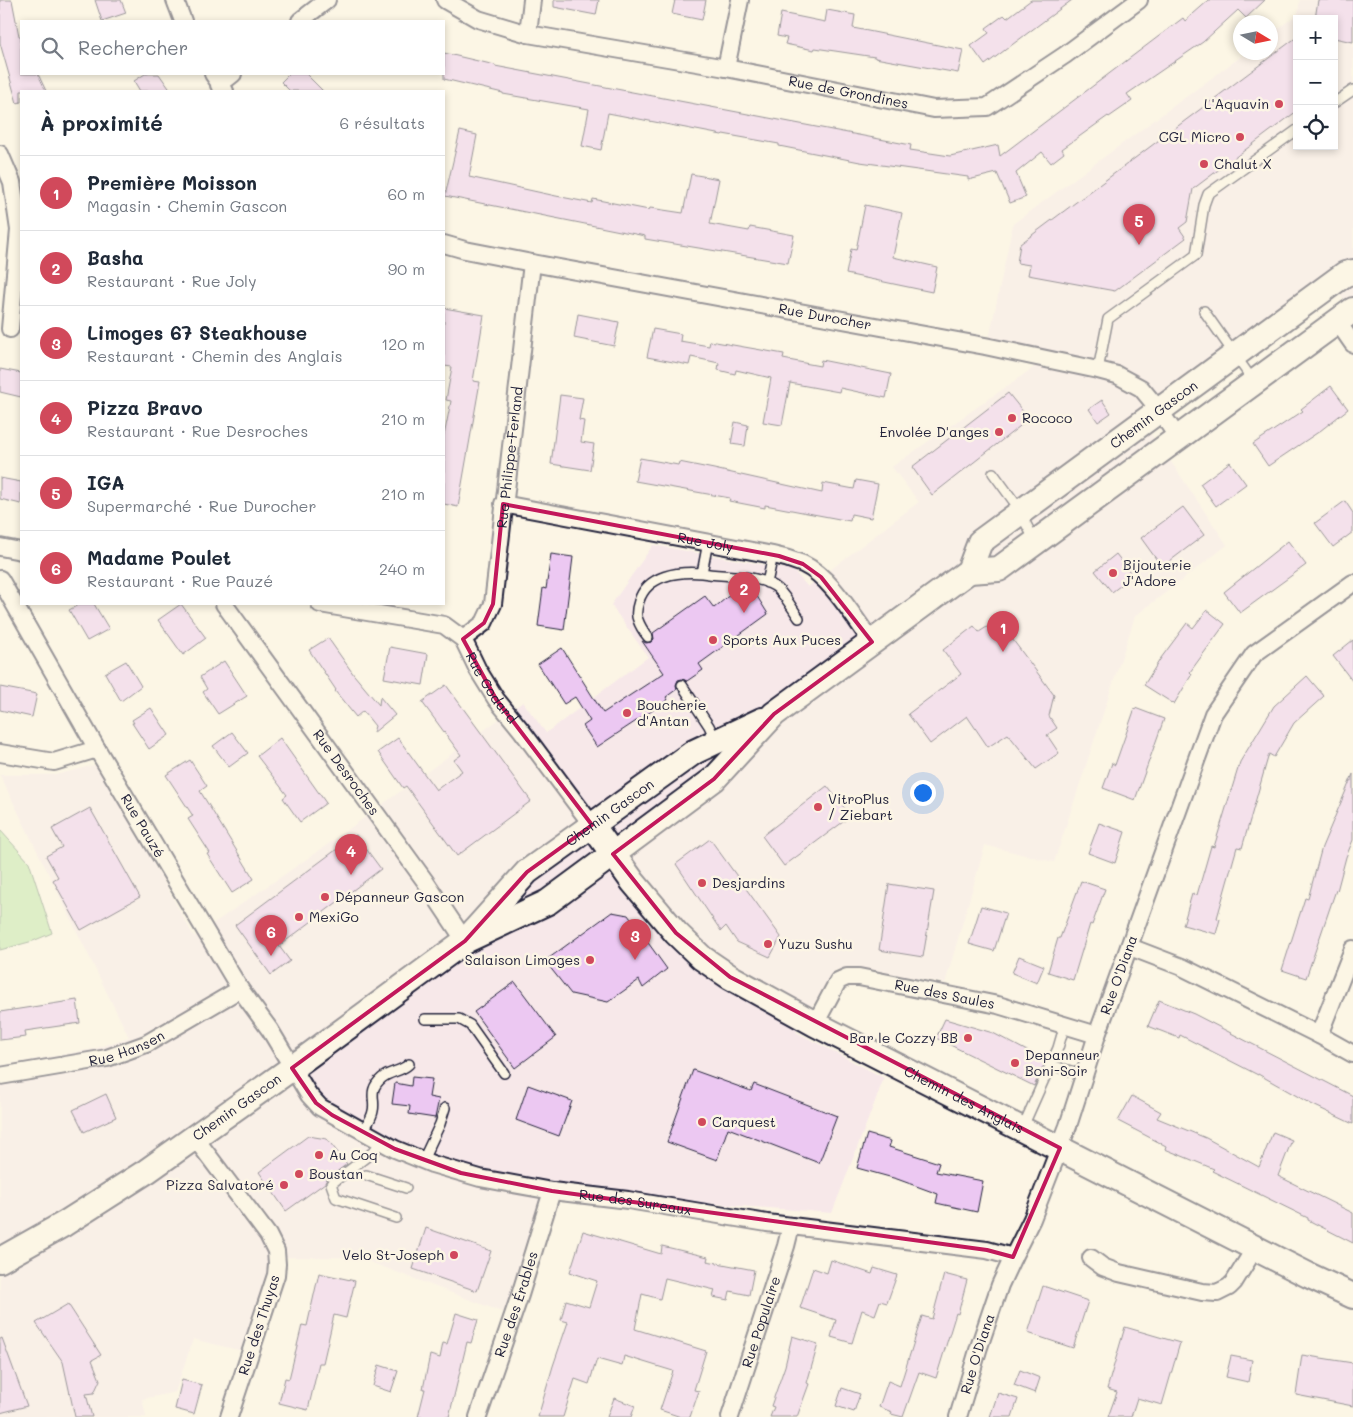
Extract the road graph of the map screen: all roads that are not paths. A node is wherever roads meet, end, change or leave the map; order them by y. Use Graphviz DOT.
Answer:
graph roads {
  1 [pos="175,0"];
  2 [pos="327,0"];
  3 [pos="445,0"];
  4 [pos="532,0"];
  5 [pos="740,0"];
  6 [pos="1139,0"];
  7 [pos="183,20"];
  8 [pos="301,20"];
  9 [pos="528,34"];
  10 [pos="726,68"];
  11 [pos="231,75"];
  12 [pos="219,83"];
  13 [pos="1353,90"];
  14 [pos="1338,100"];
  15 [pos="1293,133"];
  16 [pos="0,154"];
  17 [pos="445,244"];
  18 [pos="532,263"];
  19 [pos="1353,272"];
  20 [pos="1204,311"];
  21 [pos="1345,316"];
  22 [pos="10,329"];
  23 [pos="1353,344"];
  24 [pos="1236,355"];
  25 [pos="1098,370"];
  26 [pos="1255,382"];
  27 [pos="1160,411"];
  28 [pos="1178,438"];
  29 [pos="993,473"];
  30 [pos="503,504"];
  31 [pos="1020,513"];
  32 [pos="708,542"];
  33 [pos="1035,542"];
  34 [pos="0,547"];
  35 [pos="20,551"];
  36 [pos="773,555"];
  37 [pos="969,571"];
  38 [pos="702,573"];
  39 [pos="0,579"];
  40 [pos="767,583"];
  41 [pos="1353,583"];
  42 [pos="225,605"];
  43 [pos="326,605"];
  44 [pos="799,618"];
  45 [pos="648,637"];
  46 [pos="463,639"];
  47 [pos="872,642"];
  48 [pos="682,685"];
  49 [pos="774,714"];
  50 [pos="716,742"];
  51 [pos="97,749"];
  52 [pos="0,753"];
  53 [pos="592,825"];
  54 [pos="613,854"];
  55 [pos="466,940"];
  56 [pos="1130,946"];
  57 [pos="1353,949"];
  58 [pos="240,989"];
  59 [pos="425,1019"];
  60 [pos="815,1024"];
  61 [pos="1064,1024"];
  62 [pos="1097,1035"];
  63 [pos="1319,1035"];
  64 [pos="1353,1054"];
  65 [pos="409,1064"];
  66 [pos="1050,1065"];
  67 [pos="292,1068"];
  68 [pos="504,1073"];
  69 [pos="1084,1075"];
  70 [pos="0,1076"];
  71 [pos="445,1108"];
  72 [pos="1022,1129"];
  73 [pos="363,1132"];
  74 [pos="195,1138"];
  75 [pos="381,1142"];
  76 [pos="1060,1148"];
  77 [pos="423,1160"];
  78 [pos="366,1174"];
  79 [pos="406,1188"];
  80 [pos="552,1191"];
  81 [pos="396,1218"];
  82 [pos="791,1226"];
  83 [pos="1255,1248"];
  84 [pos="1012,1257"];
  85 [pos="1091,1258"];
  86 [pos="0,1260"];
  87 [pos="1353,1296"];
  88 [pos="228,1417"];
  89 [pos="478,1417"];
  90 [pos="730,1417"];
  91 [pos="958,1417"];
  1 -- 7 [label="street"];
  2 -- 8 [label="street"];
  3 -- 9 [label="street, Rue de Grondines"];
  4 -- 9 [label="street"];
  5 -- 10 [label="street"];
  6 -- 10 [label="street, Rue de Grondines"];
  9 -- 10 [label="street, Rue de Grondines"];
  11 -- 12 [label="street"];
  13 -- 14 [label="lane"];
  15 -- 25 [label="lane"];
  16 -- 22 [label="street"];
  17 -- 18 [label="street, Rue Durocher"];
  18 -- 25 [label="street, Rue Durocher"];
  18 -- 30 [label="street, Rue Philippe-Ferland"];
  19 -- 24 [label="main road, Chemin Gascon"];
  20 -- 24 [label="lane"];
  21 -- 23 [label="street"];
  21 -- 26 [label="main road"];
  24 -- 26 [label="lane"];
  24 -- 27 [label="main road, Chemin Gascon"];
  25 -- 27 [label="street, Rue Durocher"];
  26 -- 28 [label="main road"];
  27 -- 28 [label="street, Rue Durocher"];
  27 -- 31 [label="main road, Chemin Gascon"];
  28 -- 33 [label="main road"];
  29 -- 31 [label="lane"];
  30 -- 32 [label="street, Rue Joly"];
  30 -- 46 [label="street, Rue Philippe-Ferland"];
  31 -- 33 [label="lane"];
  31 -- 37 [label="main road, Chemin Gascon"];
  32 -- 36 [label="street, Rue Joly"];
  32 -- 38 [label="lane"];
  33 -- 37 [label="main road"];
  34 -- 35 [label="street"];
  36 -- 40 [label="lane"];
  36 -- 47 [label="street, Rue Joly"];
  37 -- 47 [label="main road, Chemin Gascon"];
  38 -- 40 [label="lane"];
  38 -- 45 [label="lane"];
  39 -- 51 [label="street, Rue Pauzé"];
  40 -- 44 [label="lane"];
  41 -- 56 [label="street, Rue O'Diana"];
  42 -- 55 [label="street, Rue Desroches"];
  43 -- 46 [label="street, Rue Godard"];
  46 -- 53 [label="street, Rue Godard"];
  47 -- 49 [label="main road, Chemin Gascon"];
  48 -- 50 [label="lane"];
  49 -- 50 [label="main road, Chemin Gascon"];
  49 -- 54 [label="main road, Chemin Gascon"];
  50 -- 53 [label="main road, Chemin Gascon"];
  51 -- 52 [label="street"];
  51 -- 58 [label="street, Rue Pauzé"];
  53 -- 54 [label="main road, Rue Godard"];
  53 -- 55 [label="main road, Chemin Gascon"];
  54 -- 55 [label="main road, Chemin Gascon"];
  54 -- 60 [label="main road, Chemin des Anglais"];
  55 -- 67 [label="main road, Chemin Gascon"];
  56 -- 62 [label="street, Rue O'Diana"];
  56 -- 63 [label="street"];
  57 -- 63 [label="street"];
  58 -- 67 [label="street, Rue Pauzé"];
  58 -- 70 [label="street, Rue Hansen"];
  59 -- 68 [label="lane"];
  60 -- 61 [label="street, Rue des Saules"];
  60 -- 72 [label="main road, Chemin des Anglais"];
  61 -- 62 [label="street, Rue des Saules"];
  61 -- 66 [label="lane"];
  62 -- 69 [label="street, Rue O'Diana"];
  63 -- 64 [label="street"];
  65 -- 73 [label="lane"];
  66 -- 69 [label="lane"];
  66 -- 72 [label="lane"];
  67 -- 73 [label="street, Rue des Sureaux"];
  67 -- 74 [label="main road, Chemin Gascon"];
  69 -- 76 [label="street, Rue O'Diana"];
  71 -- 77 [label="lane"];
  72 -- 76 [label="main road, Chemin des Anglais"];
  73 -- 75 [label="street, Rue des Sureaux"];
  74 -- 86 [label="main road, Chemin Gascon"];
  74 -- 88 [label="street, Rue des Thuyas"];
  75 -- 77 [label="street, Rue des Sureaux"];
  75 -- 81 [label="lane"];
  76 -- 83 [label="main road, Chemin des Anglais"];
  76 -- 84 [label="street, Rue O'Diana"];
  77 -- 80 [label="street, Rue des Sureaux"];
  78 -- 79 [label="lane"];
  80 -- 82 [label="street, Rue des Sureaux"];
  80 -- 89 [label="street, Rue des Érables"];
  82 -- 84 [label="street, Rue des Sureaux"];
  82 -- 90 [label="street, Rue Populaire"];
  83 -- 85 [label="street"];
  83 -- 87 [label="main road, Chemin des Anglais"];
  84 -- 91 [label="street, Rue O'Diana"];
}
